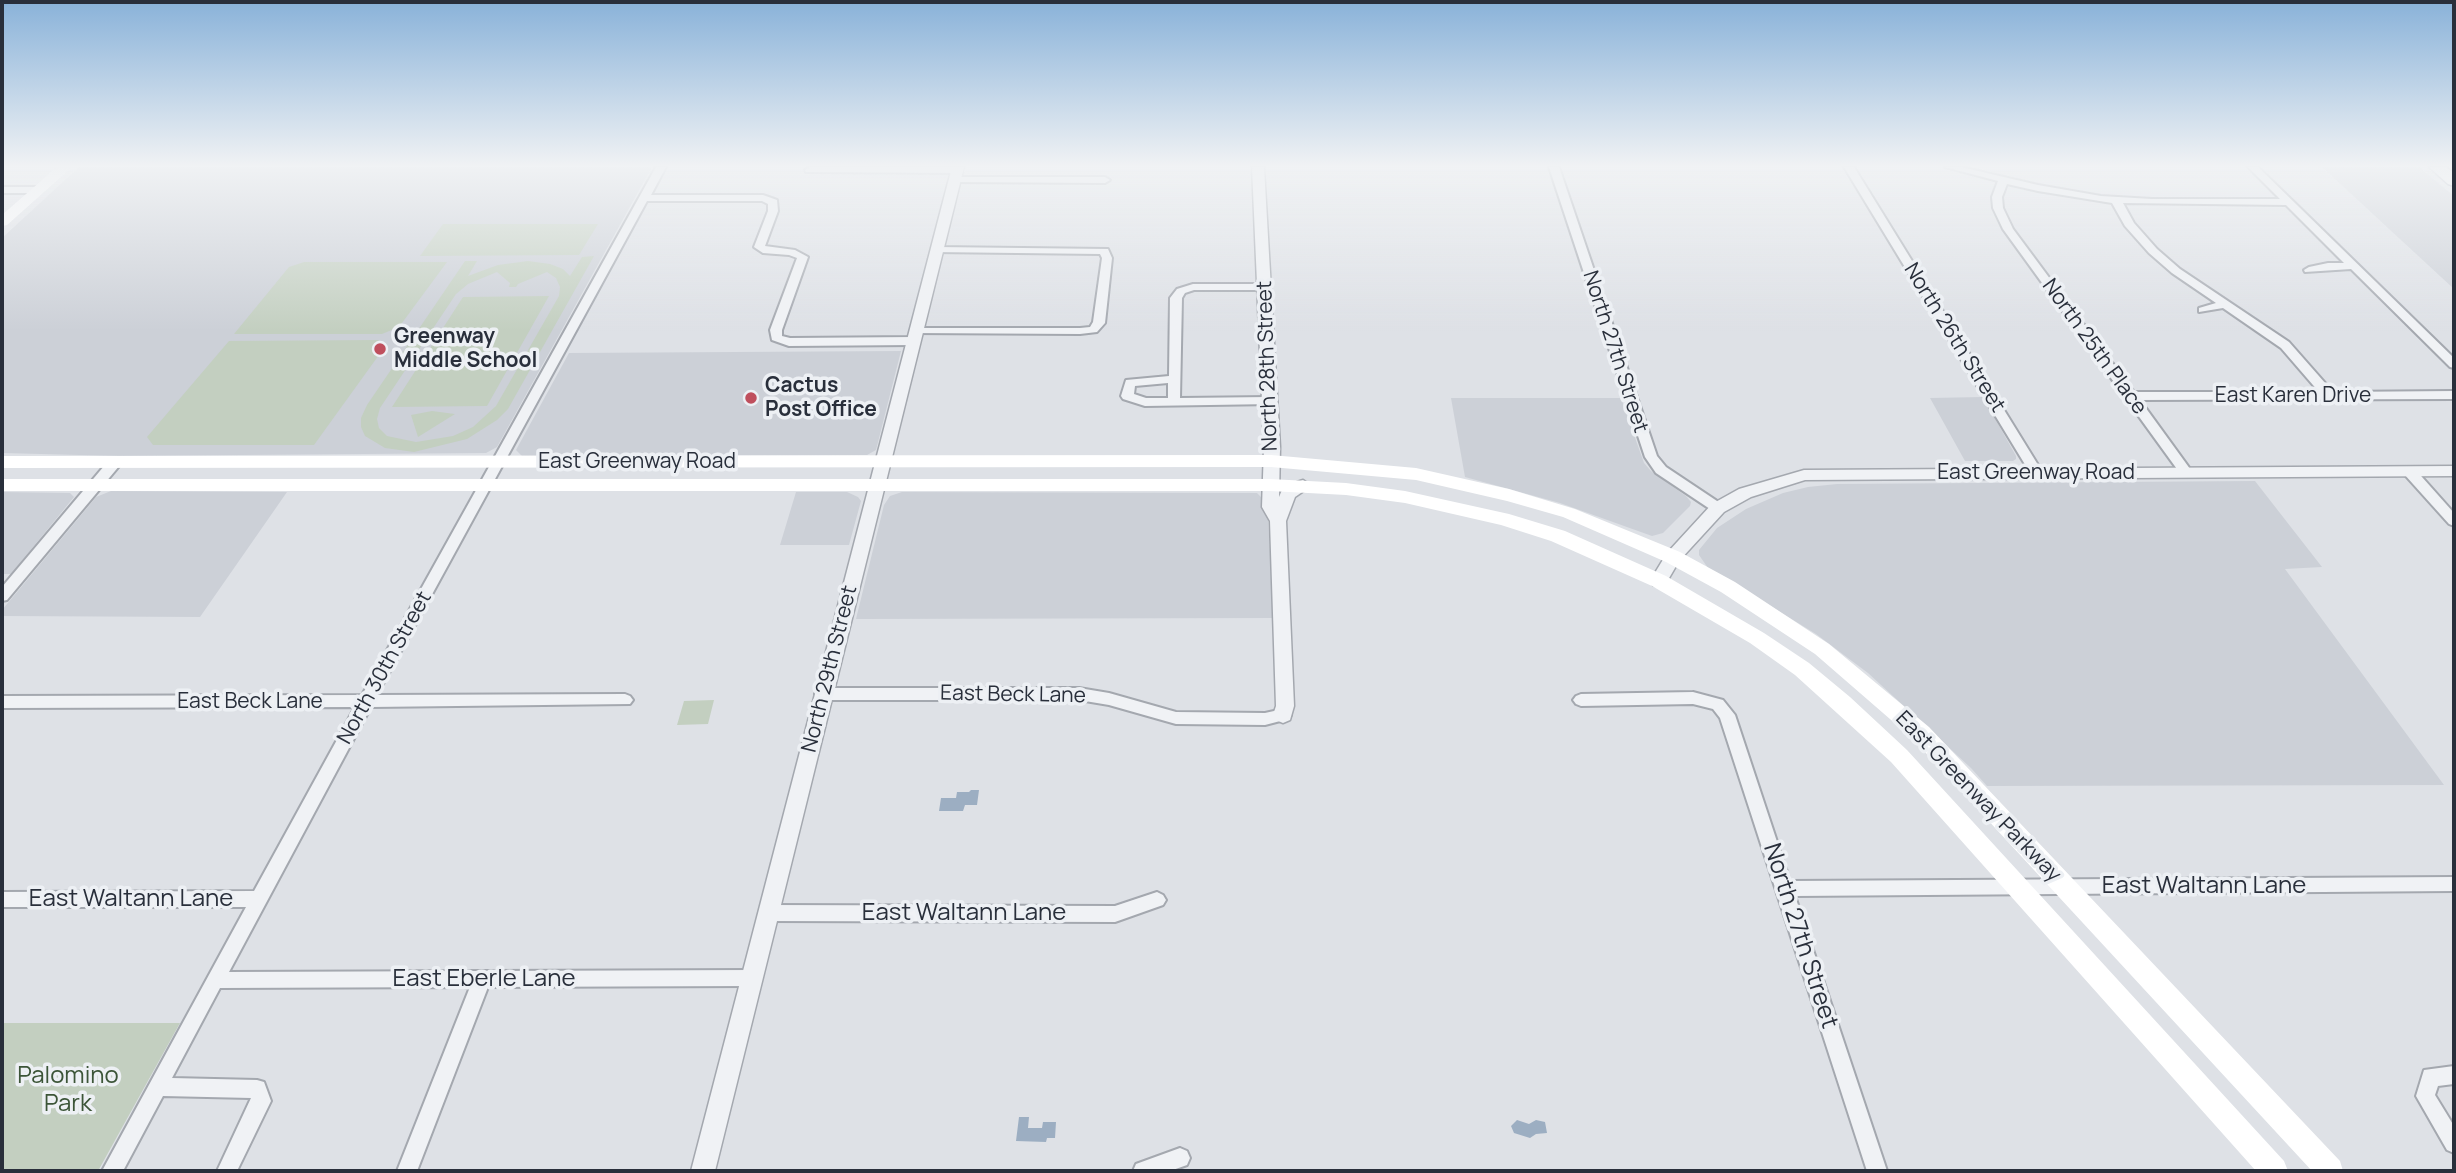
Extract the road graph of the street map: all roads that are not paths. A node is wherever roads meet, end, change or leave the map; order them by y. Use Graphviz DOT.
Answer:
graph roads {
  1 [pos="630,222"];
  2 [pos="769,222"];
  3 [pos="944,222"];
  4 [pos="1261,222"];
  5 [pos="1571,222"];
  6 [pos="1883,222"];
  7 [pos="2005,222"];
  8 [pos="2128,222"];
  9 [pos="2310,222"];
  10 [pos="937,250"];
  11 [pos="2356,266"];
  12 [pos="2309,270"];
  13 [pos="1265,287"];
  14 [pos="2224,304"];
  15 [pos="2203,310"];
  16 [pos="915,336"];
  17 [pos="2454,364"];
  18 [pos="1175,379"];
  19 [pos="2454,395"];
  20 [pos="2131,396"];
  21 [pos="2330,396"];
  22 [pos="1270,401"];
  23 [pos="1174,402"];
  24 [pos="1271,461"];
  25 [pos="2,462"];
  26 [pos="115,462"];
  27 [pos="883,462"];
  28 [pos="1132,462"];
  29 [pos="497,463"];
  30 [pos="2409,471"];
  31 [pos="2454,471"];
  32 [pos="2187,473"];
  33 [pos="2037,474"];
  34 [pos="2,485"];
  35 [pos="96,485"];
  36 [pos="485,485"];
  37 [pos="877,485"];
  38 [pos="1126,485"];
  39 [pos="1270,485"];
  40 [pos="1303,486"];
  41 [pos="1479,487"];
  42 [pos="1718,509"];
  43 [pos="1471,511"];
  44 [pos="1278,521"];
  45 [pos="2454,521"];
  46 [pos="1673,557"];
  47 [pos="1660,581"];
  48 [pos="2,596"];
  49 [pos="1871,691"];
  50 [pos="823,694"];
  51 [pos="625,700"];
  52 [pos="1581,700"];
  53 [pos="366,701"];
  54 [pos="2,702"];
  55 [pos="1843,703"];
  56 [pos="1283,715"];
  57 [pos="2454,884"];
  58 [pos="2015,887"];
  59 [pos="2066,887"];
  60 [pos="1785,888"];
  61 [pos="2,899"];
  62 [pos="260,900"];
  63 [pos="1157,900"];
  64 [pos="769,913"];
  65 [pos="752,978"];
  66 [pos="482,979"];
  67 [pos="216,980"];
  68 [pos="2454,1075"];
  69 [pos="158,1087"];
  70 [pos="2454,1143"];
  71 [pos="1180,1158"];
  72 [pos="113,1171"];
  73 [pos="228,1171"];
  74 [pos="407,1171"];
  75 [pos="703,1171"];
  76 [pos="1143,1171"];
  77 [pos="1877,1171"];
  78 [pos="2274,1171"];
  79 [pos="2330,1171"];
  1 -- 29 [label="street, North 30th Street"];
  2 -- 16 [label="street"];
  3 -- 10 [label="street, North 29th Street"];
  4 -- 13 [label="street, North 28th Street"];
  5 -- 42 [label="street, North 27th Street"];
  6 -- 33 [label="street, North 26th Street"];
  7 -- 20 [label="street, North 25th Place"];
  8 -- 14 [label="street"];
  9 -- 11 [label="street"];
  10 -- 16 [label="street, North 29th Street"];
  10 -- 16 [label="street"];
  11 -- 12 [label="street"];
  11 -- 17 [label="street"];
  13 -- 18 [label="street"];
  13 -- 22 [label="street, North 28th Street"];
  14 -- 15 [label="street"];
  14 -- 21 [label="street"];
  16 -- 27 [label="street, North 29th Street"];
  18 -- 23 [label="street"];
  18 -- 23 [label="street"];
  19 -- 21 [label="street, East Karen Drive"];
  20 -- 21 [label="street, East Karen Drive"];
  20 -- 32 [label="street, North 25th Place"];
  22 -- 23 [label="street"];
  22 -- 24 [label="street, North 28th Street"];
  24 -- 28 [label="main road, East Greenway Road"];
  24 -- 39 [label="street, North 28th Street"];
  24 -- 41 [label="main road, East Greenway Parkway"];
  25 -- 26 [label="main road, East Greenway Road"];
  26 -- 29 [label="main road, East Greenway Road"];
  26 -- 35 [label="street"];
  27 -- 28 [label="main road, East Greenway Road"];
  27 -- 29 [label="main road, East Greenway Road"];
  27 -- 37 [label="street, North 29th Street"];
  28 -- 38 [label="main road"];
  29 -- 36 [label="street, North 30th Street"];
  30 -- 31 [label="street, East Greenway Road"];
  30 -- 32 [label="street, East Greenway Road"];
  30 -- 45 [label="street"];
  32 -- 33 [label="street, East Greenway Road"];
  33 -- 42 [label="street, East Greenway Road"];
  34 -- 35 [label="main road, East Greenway Road"];
  35 -- 36 [label="main road, East Greenway Road"];
  35 -- 48 [label="street"];
  36 -- 37 [label="main road, East Greenway Road"];
  36 -- 53 [label="street, North 30th Street"];
  37 -- 38 [label="main road, East Greenway Road"];
  37 -- 50 [label="street, North 29th Street"];
  38 -- 39 [label="main road, East Greenway Road"];
  39 -- 40 [label="main road, East Greenway Parkway"];
  39 -- 44 [label="street, North 28th Street"];
  40 -- 43 [label="main road, East Greenway Parkway"];
  40 -- 44 [label="street"];
  41 -- 43 [label="main road"];
  41 -- 46 [label="main road, East Greenway Parkway"];
  42 -- 46 [label="street, East Greenway Road"];
  43 -- 47 [label="main road, East Greenway Parkway"];
  44 -- 56 [label="street, North 28th Street"];
  46 -- 47 [label="street, East Greenway Road"];
  46 -- 49 [label="main road, East Greenway Parkway"];
  47 -- 55 [label="main road, East Greenway Parkway"];
  49 -- 55 [label="main road"];
  49 -- 59 [label="main road, East Greenway Parkway"];
  50 -- 56 [label="street, East Beck Lane"];
  50 -- 64 [label="street, North 29th Street"];
  51 -- 53 [label="street, East Beck Lane"];
  52 -- 60 [label="street, North 27th Street"];
  53 -- 54 [label="street, East Beck Lane"];
  53 -- 62 [label="street, North 30th Street"];
  55 -- 58 [label="main road, East Greenway Parkway"];
  57 -- 59 [label="street, East Waltann Lane"];
  58 -- 59 [label="street, East Waltann Lane"];
  58 -- 60 [label="street, East Waltann Lane"];
  58 -- 78 [label="main road, East Greenway Parkway"];
  59 -- 79 [label="main road, East Greenway Parkway"];
  60 -- 77 [label="street, North 27th Street"];
  61 -- 62 [label="street, East Waltann Lane"];
  62 -- 67 [label="street, North 30th Street"];
  63 -- 64 [label="street, East Waltann Lane"];
  64 -- 65 [label="street, North 29th Street"];
  65 -- 66 [label="street, East Eberle Lane"];
  65 -- 75 [label="street, North 29th Street"];
  66 -- 67 [label="street, East Eberle Lane"];
  66 -- 74 [label="street"];
  67 -- 69 [label="street, North 30th Street"];
  68 -- 70 [label="street"];
  69 -- 72 [label="street, North 30th Street"];
  69 -- 73 [label="street"];
  71 -- 76 [label="street"];
}
